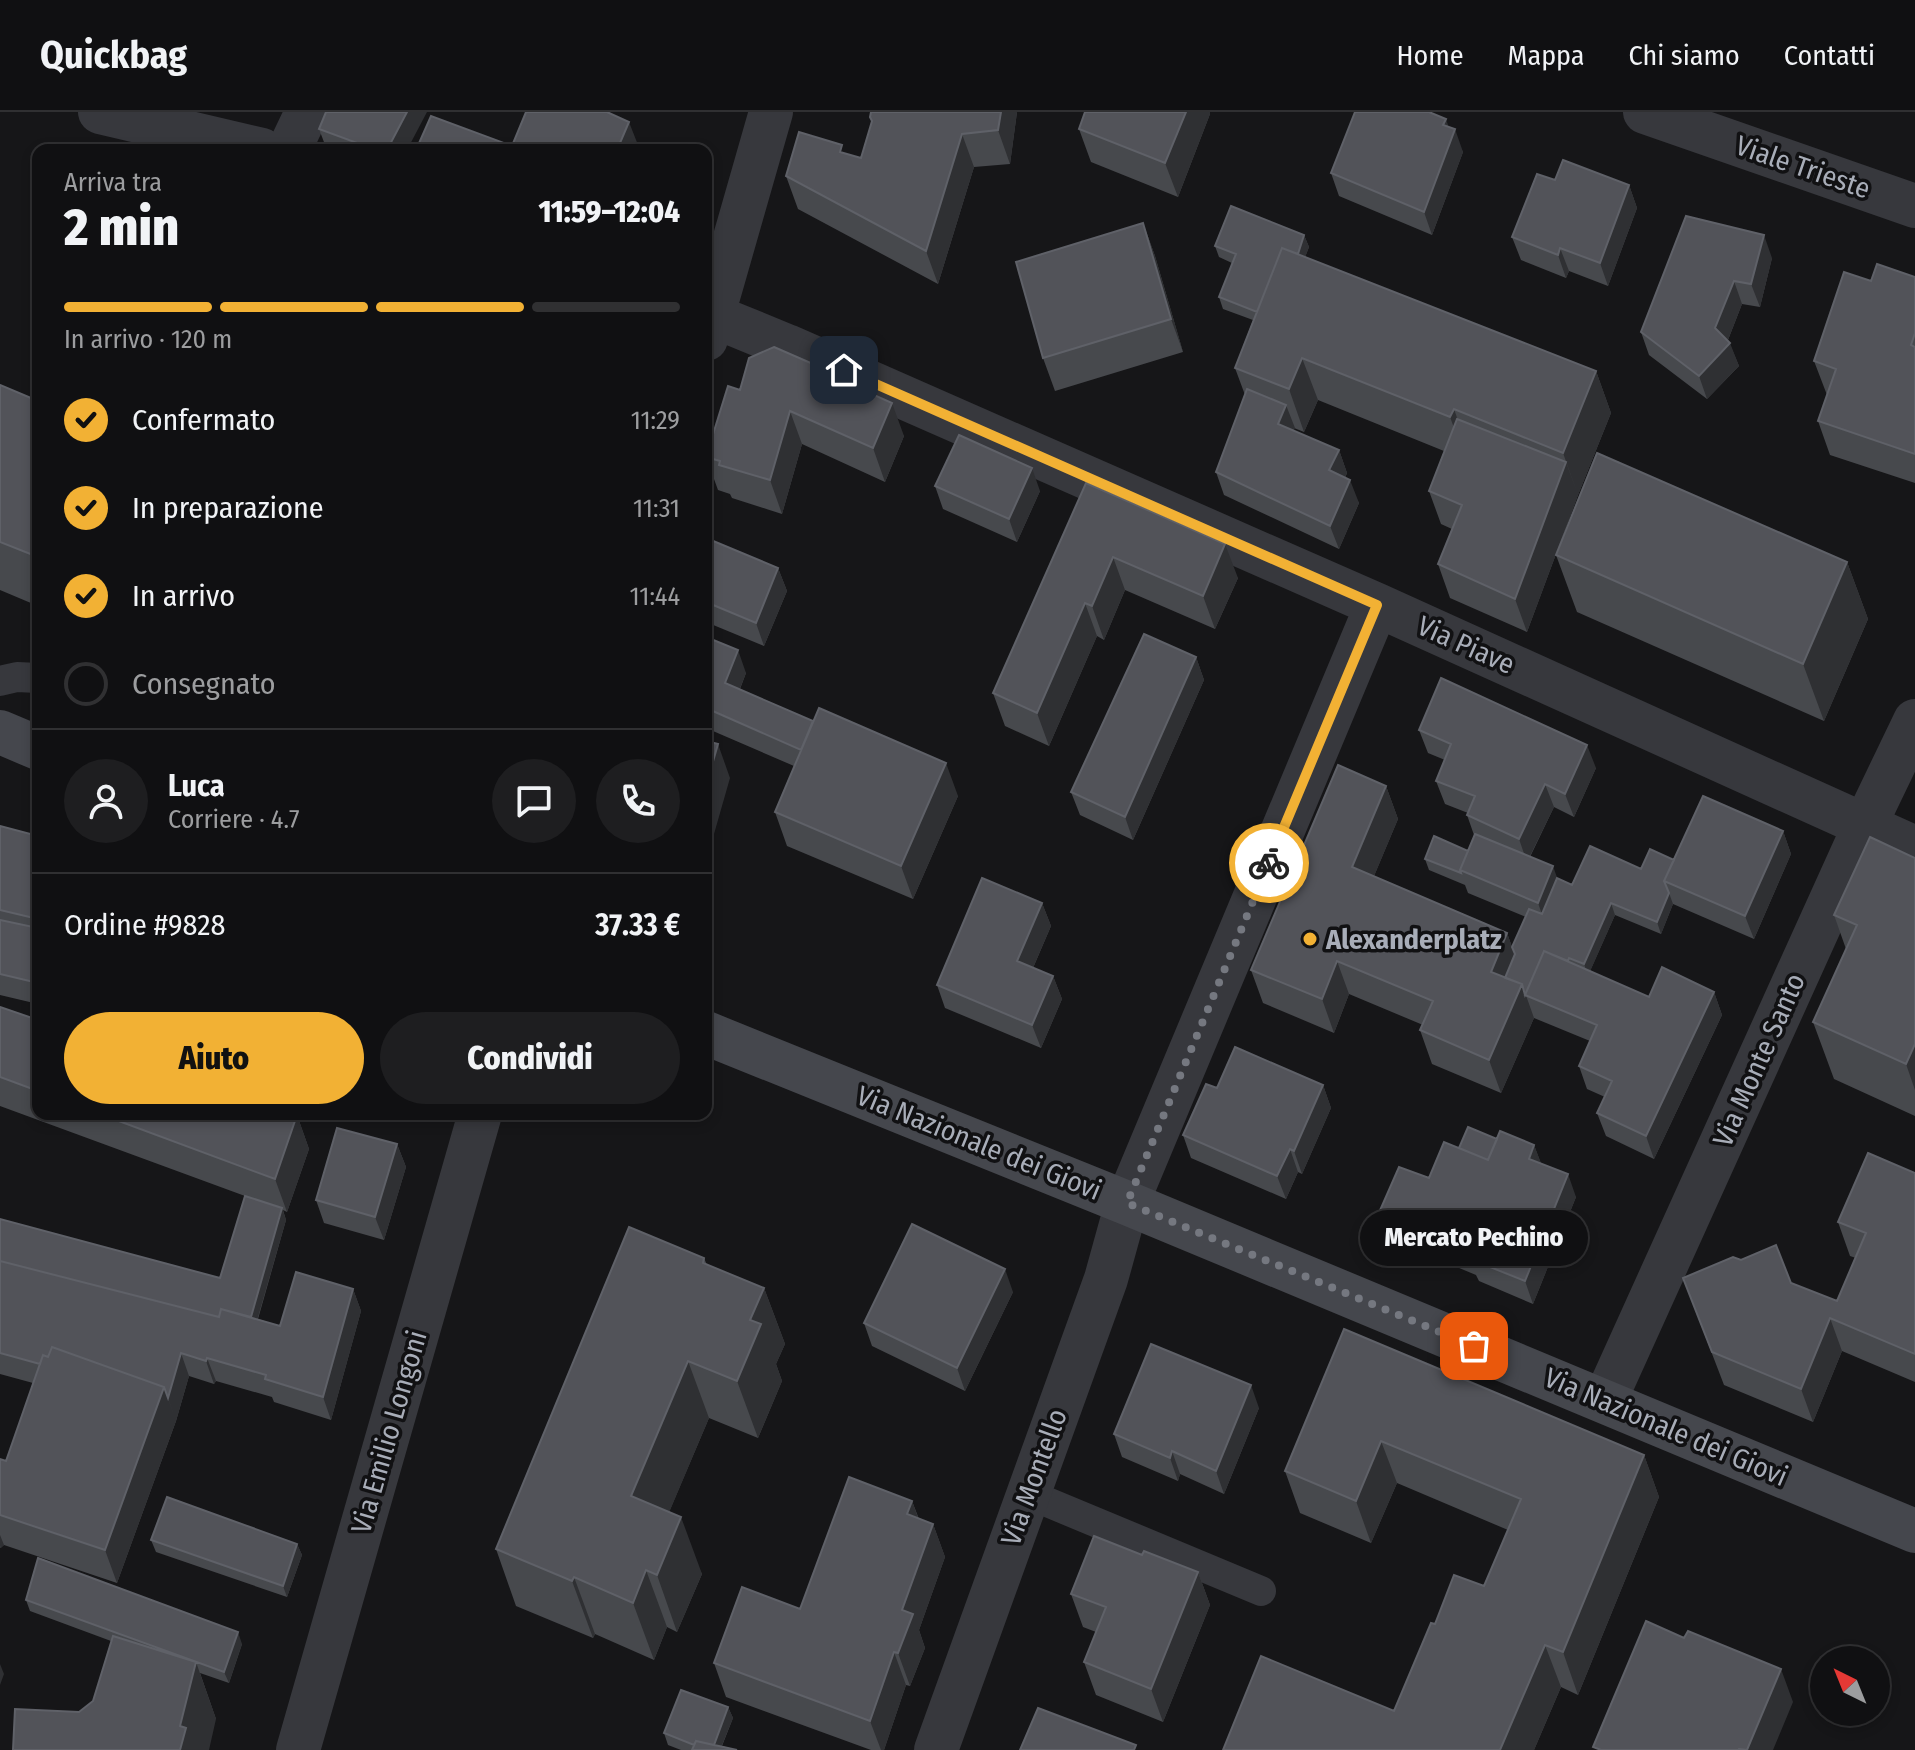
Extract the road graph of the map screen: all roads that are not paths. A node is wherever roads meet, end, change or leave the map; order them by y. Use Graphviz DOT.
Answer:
graph roads {
  1 [pos="100,112"];
  2 [pos="307,112"];
  3 [pos="771,112"];
  4 [pos="1645,112"];
  5 [pos="236,144"];
  6 [pos="292,144"];
  7 [pos="1915,206"];
  8 [pos="712,310"];
  9 [pos="712,324"];
  10 [pos="1377,605"];
  11 [pos="32,678"];
  12 [pos="0,681"];
  13 [pos="1915,721"];
  14 [pos="0,732"];
  15 [pos="32,745"];
  16 [pos="1865,825"];
  17 [pos="1915,848"];
  18 [pos="712,1035"];
  19 [pos="478,1120"];
  20 [pos="1127,1203"];
  21 [pos="1605,1400"];
  22 [pos="1028,1494"];
  23 [pos="1915,1531"];
  24 [pos="1261,1591"];
  25 [pos="298,1750"];
  26 [pos="936,1750"];
  1 -- 5 [label="street"];
  2 -- 6 [label="street"];
  3 -- 8 [label="street"];
  4 -- 7 [label="street, Viale Trieste"];
  9 -- 10 [label="street, Via Piave"];
  10 -- 16 [label="street, Via Piave"];
  10 -- 20 [label="street, Via Montello"];
  11 -- 12 [label="lane"];
  13 -- 16 [label="street, Via Monte Santo"];
  14 -- 15 [label="main road"];
  16 -- 17 [label="street, Via Piave"];
  16 -- 21 [label="street, Via Monte Santo"];
  18 -- 20 [label="main road, Via Nazionale dei Giovi"];
  19 -- 25 [label="street, Via Emilio Longoni"];
  20 -- 21 [label="main road, Via Nazionale dei Giovi"];
  20 -- 22 [label="street, Via Montello"];
  21 -- 23 [label="main road, Via Nazionale dei Giovi"];
  22 -- 24 [label="lane"];
  22 -- 26 [label="street, Via Montello"];
}
